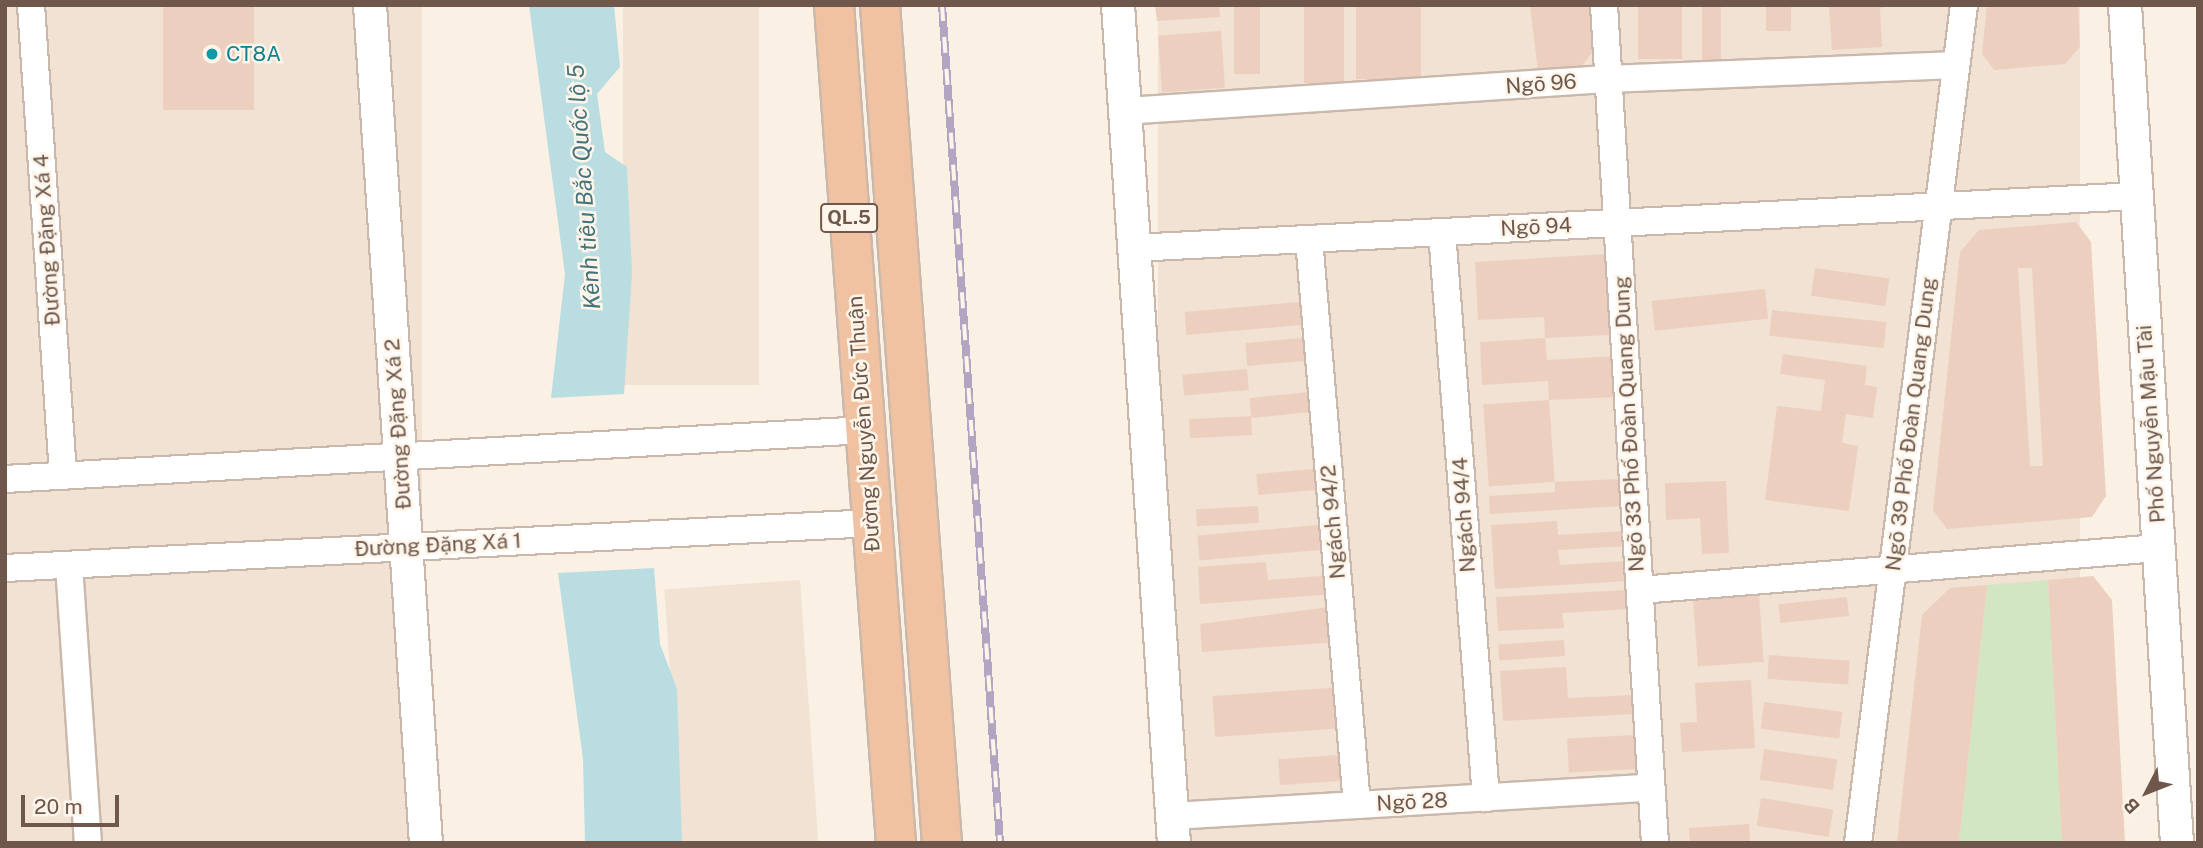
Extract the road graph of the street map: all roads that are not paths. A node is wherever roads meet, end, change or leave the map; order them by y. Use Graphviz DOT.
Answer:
graph roads {
  1 [pos="31,5"];
  2 [pos="370,5"];
  3 [pos="834,5"];
  4 [pos="880,5"];
  5 [pos="1118,5"];
  6 [pos="1604,5"];
  7 [pos="1964,5"];
  8 [pos="2125,5"];
  9 [pos="1956,65"];
  10 [pos="1608,79"];
  11 [pos="1125,111"];
  12 [pos="2137,195"];
  13 [pos="1938,206"];
  14 [pos="1617,223"];
  15 [pos="1442,232"];
  16 [pos="1309,239"];
  17 [pos="1135,248"];
  18 [pos="911,428"];
  19 [pos="864,430"];
  20 [pos="400,457"];
  21 [pos="63,476"];
  22 [pos="5,479"];
  23 [pos="918,520"];
  24 [pos="871,523"];
  25 [pos="406,547"];
  26 [pos="2159,548"];
  27 [pos="69,565"];
  28 [pos="5,568"];
  29 [pos="1892,570"];
  30 [pos="1640,590"];
  31 [pos="1651,788"];
  32 [pos="1486,797"];
  33 [pos="1357,805"];
  34 [pos="1173,829"];
  35 [pos="88,843"];
  36 [pos="426,843"];
  37 [pos="896,843"];
  38 [pos="942,843"];
  39 [pos="1655,843"];
  40 [pos="1858,843"];
  41 [pos="2177,843"];
  1 -- 21 [label="street, Đường Đặng Xá 4"];
  2 -- 20 [label="street, Đường Đặng Xá 2"];
  3 -- 19 [label="highway, Đường Nguyễn Đức Thuận / QL.5"];
  4 -- 18 [label="highway, QL.5"];
  5 -- 11 [label="street"];
  6 -- 10 [label="street, Ngõ 33 Phố Đoàn Quang Dung"];
  7 -- 9 [label="street, Ngõ 39 Phố Đoàn Quang Dung"];
  8 -- 12 [label="street, Phố Nguyễn Mậu Tài"];
  9 -- 10 [label="street, Ngõ 96"];
  9 -- 13 [label="street, Ngõ 39 Phố Đoàn Quang Dung"];
  10 -- 11 [label="street, Ngõ 96"];
  10 -- 14 [label="street, Ngõ 33 Phố Đoàn Quang Dung"];
  11 -- 17 [label="street"];
  12 -- 13 [label="street, Ngõ 94"];
  12 -- 26 [label="street, Phố Nguyễn Mậu Tài"];
  13 -- 14 [label="street, Ngõ 94"];
  13 -- 29 [label="street, Ngõ 39 Phố Đoàn Quang Dung"];
  14 -- 15 [label="street, Ngõ 94"];
  14 -- 30 [label="street, Ngõ 33 Phố Đoàn Quang Dung"];
  15 -- 16 [label="street, Ngõ 94"];
  15 -- 32 [label="street, Ngách 94/4"];
  16 -- 17 [label="street, Ngõ 94"];
  16 -- 33 [label="street, Ngách 94/2"];
  17 -- 34 [label="street"];
  18 -- 19 [label="highway"];
  18 -- 23 [label="highway, QL.5"];
  19 -- 20 [label="street"];
  19 -- 24 [label="highway, Đường Nguyễn Đức Thuận / QL.5"];
  20 -- 21 [label="street"];
  20 -- 25 [label="street, Đường Đặng Xá 2"];
  21 -- 22 [label="street"];
  23 -- 24 [label="highway"];
  23 -- 38 [label="highway, QL.5"];
  24 -- 25 [label="street, Đường Đặng Xá 1"];
  24 -- 37 [label="highway, Đường Nguyễn Đức Thuận / QL.5"];
  25 -- 27 [label="street, Đường Đặng Xá 1"];
  25 -- 36 [label="street, Đường Đặng Xá 2"];
  26 -- 29 [label="street"];
  26 -- 41 [label="street, Phố Nguyễn Mậu Tài"];
  27 -- 28 [label="street, Đường Đặng Xá 1"];
  27 -- 35 [label="street"];
  29 -- 30 [label="street"];
  29 -- 40 [label="street, Ngõ 39 Phố Đoàn Quang Dung"];
  30 -- 31 [label="street, Ngõ 33 Phố Đoàn Quang Dung"];
  31 -- 32 [label="street, Ngõ 28"];
  31 -- 39 [label="street, Ngõ 33 Phố Đoàn Quang Dung"];
  32 -- 33 [label="street, Ngõ 28"];
  33 -- 34 [label="street, Ngõ 28"];
}
